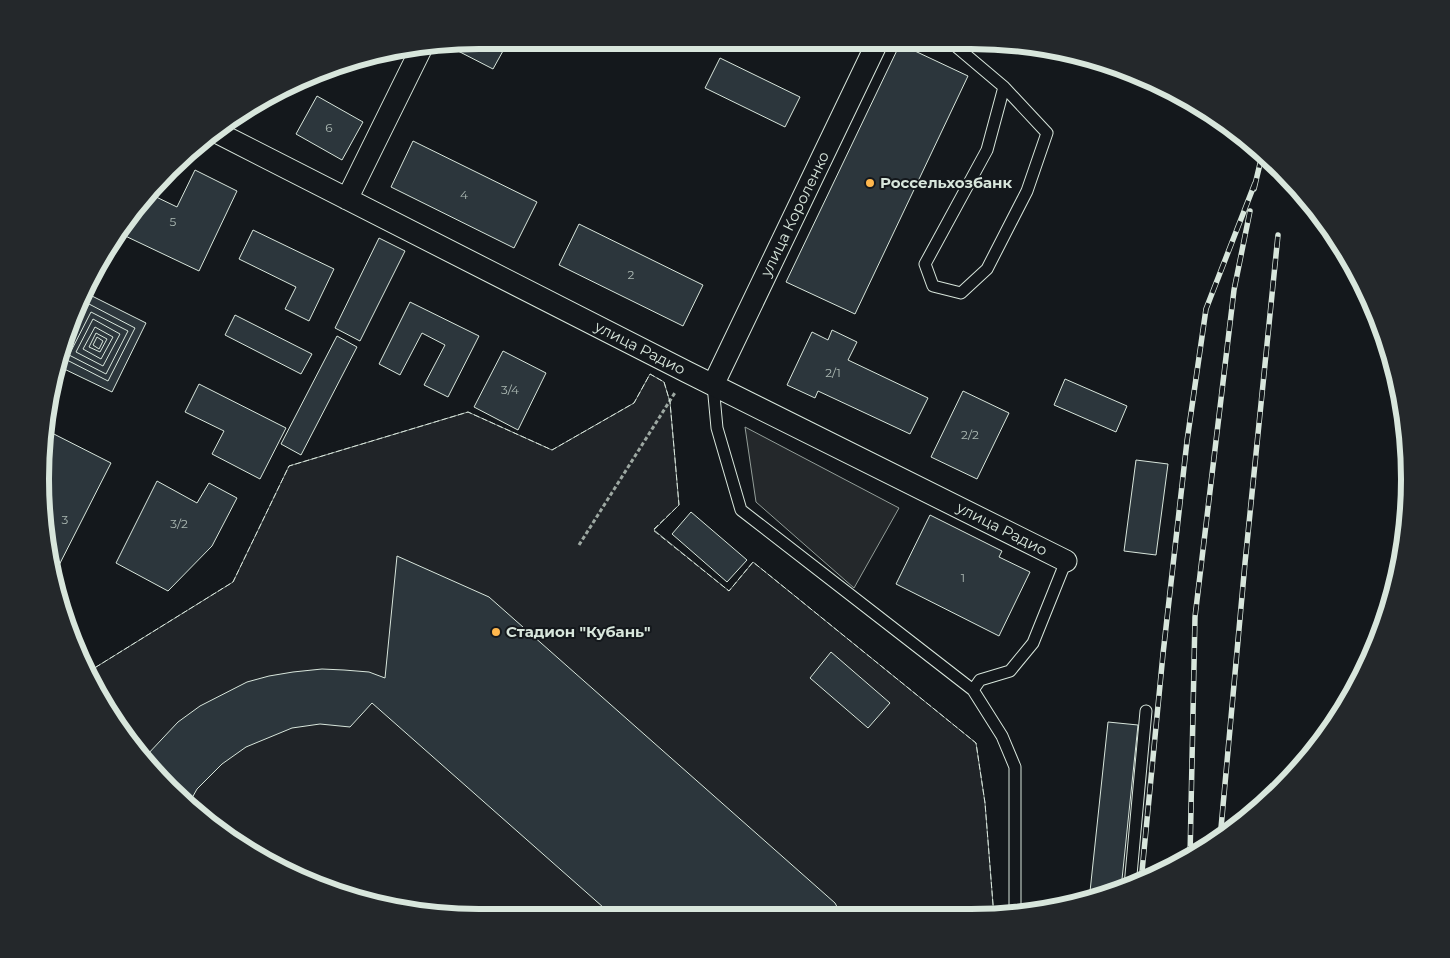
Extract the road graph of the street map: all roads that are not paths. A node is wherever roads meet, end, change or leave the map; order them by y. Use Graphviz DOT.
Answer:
graph roads {
  1 [pos="874,49"];
  2 [pos="959,49"];
  3 [pos="420,53"];
  4 [pos="1004,86"];
  5 [pos="221,135"];
  6 [pos="348,198"];
  7 [pos="713,385"];
  8 [pos="1066,561"];
  9 [pos="974,690"];
  10 [pos="1146,711"];
  11 [pos="1131,878"];
  12 [pos="1014,907"];
  1 -- 7 [label="street, улица Короленко"];
  2 -- 4 [label="lane"];
  3 -- 6 [label="street"];
  4 -- 4 [label="lane"];
  5 -- 6 [label="street, улица Радио"];
  6 -- 7 [label="street, улица Радио"];
  7 -- 8 [label="street, улица Радио"];
  7 -- 9 [label="lane"];
  8 -- 9 [label="lane"];
  9 -- 12 [label="lane"];
  10 -- 11 [label="lane"];
}
